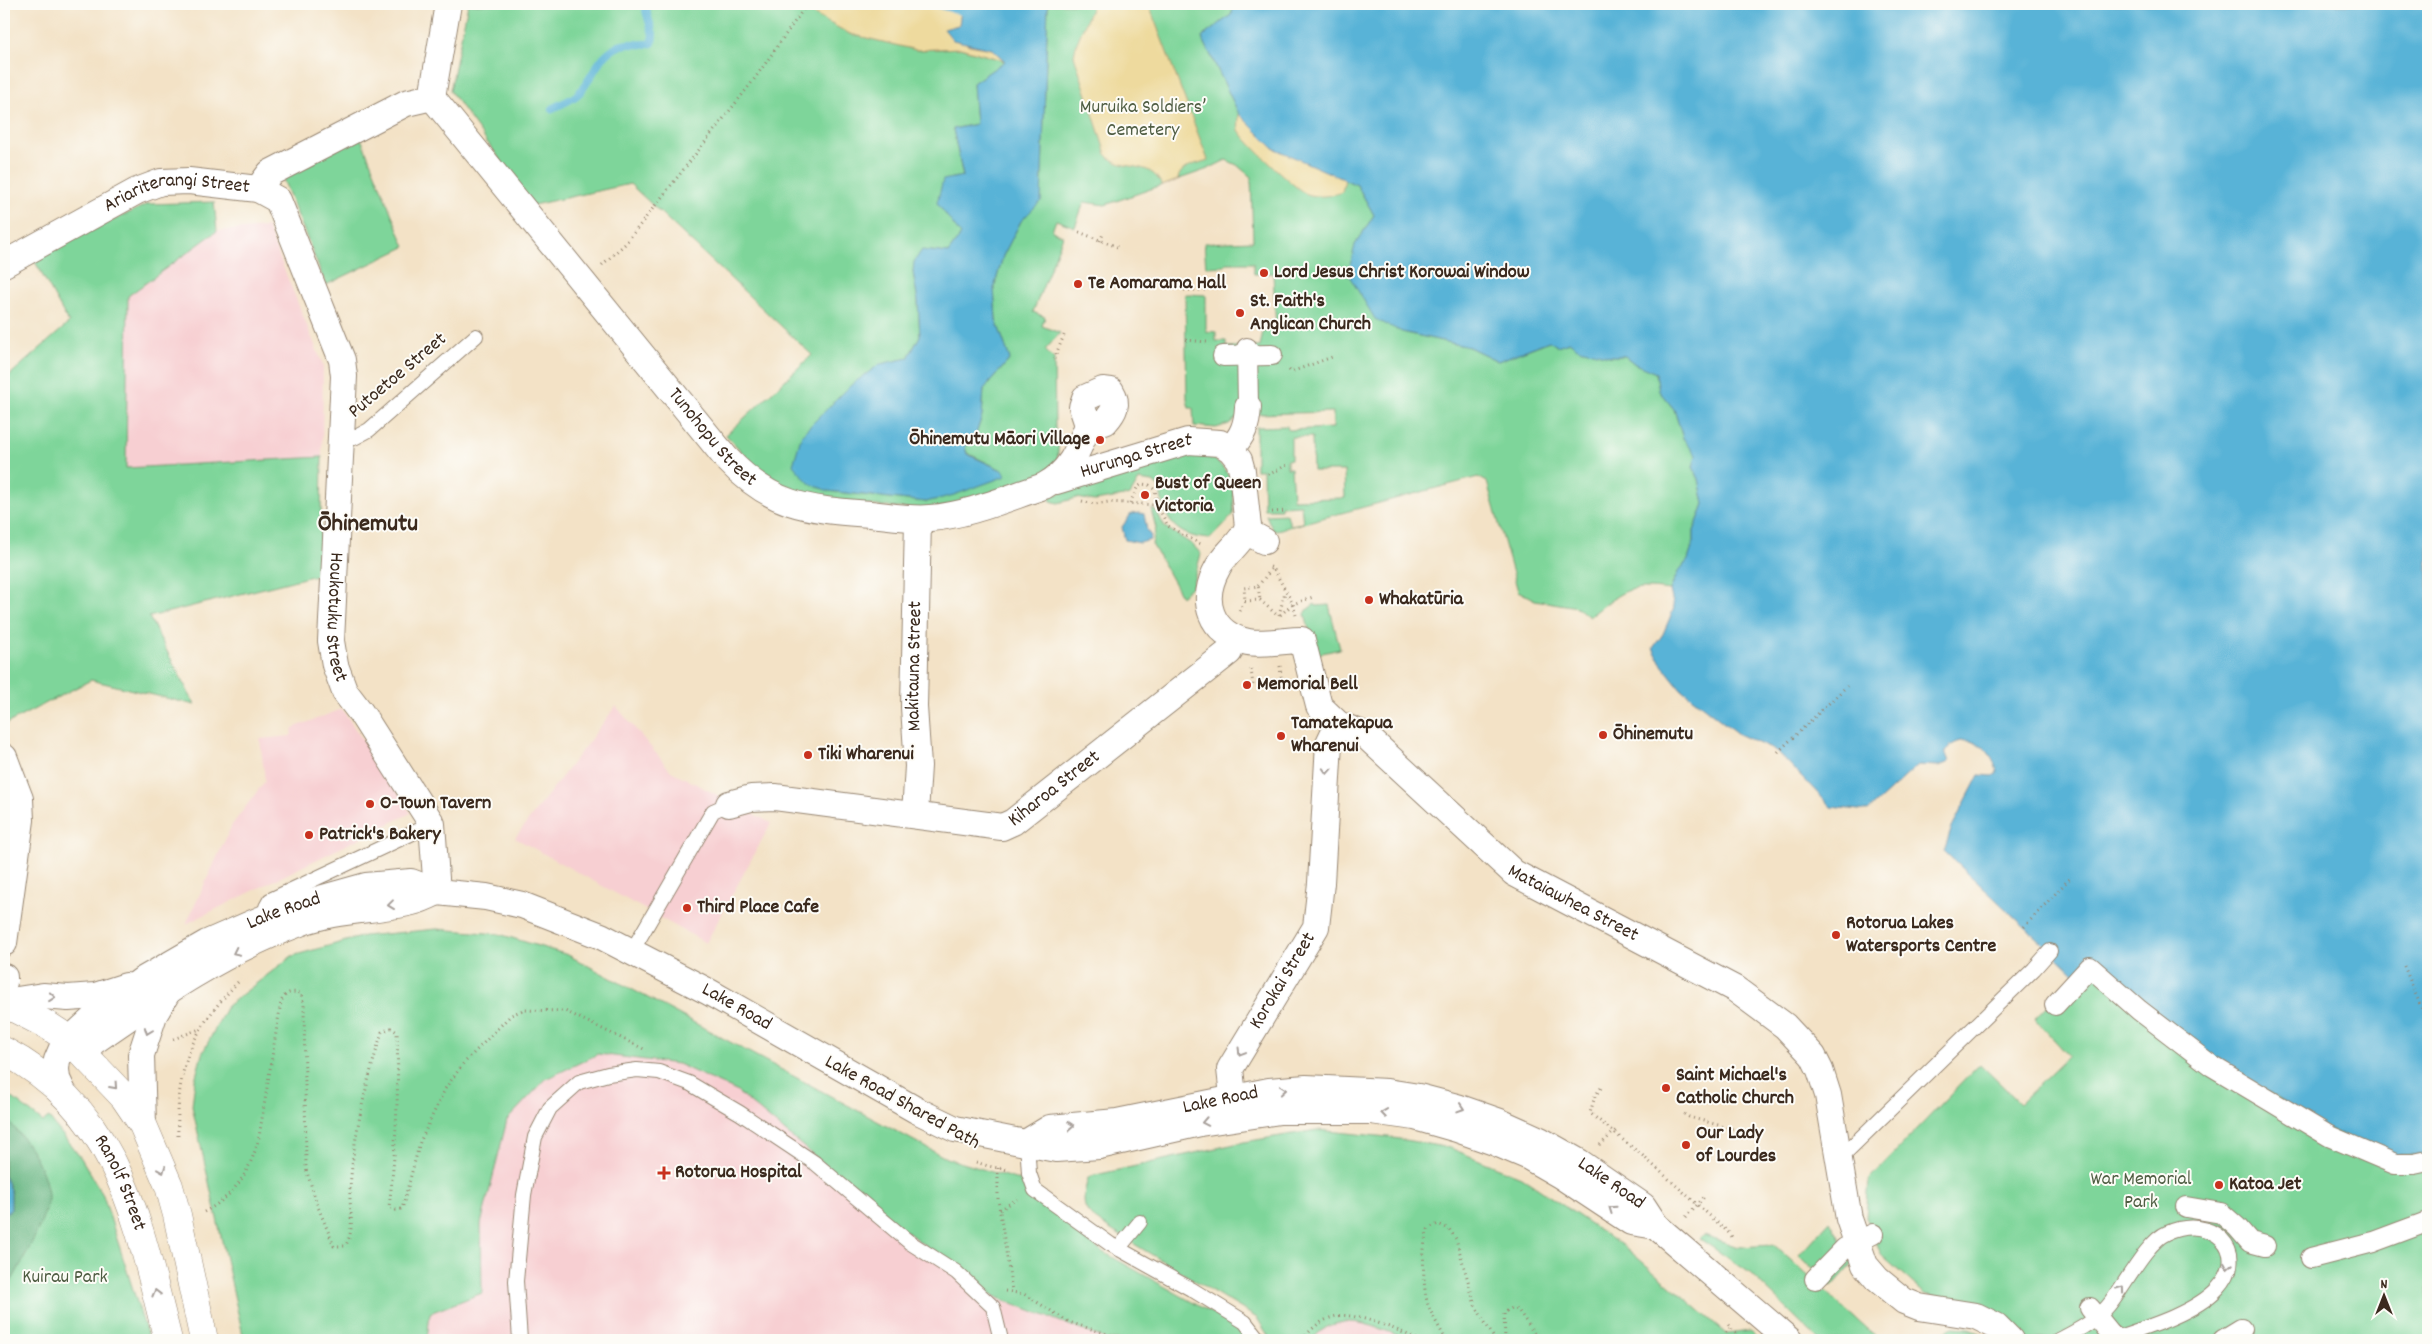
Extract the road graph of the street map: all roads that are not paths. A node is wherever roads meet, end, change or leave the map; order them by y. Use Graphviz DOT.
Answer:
graph roads {
  1 [pos="448,4"];
  2 [pos="432,97"];
  3 [pos="258,189"];
  4 [pos="4,264"];
  5 [pos="476,336"];
  6 [pos="1247,352"];
  7 [pos="1272,355"];
  8 [pos="1223,356"];
  9 [pos="1248,407"];
  10 [pos="1088,425"];
  11 [pos="341,440"];
  12 [pos="1230,449"];
  13 [pos="1044,486"];
  14 [pos="918,519"];
  15 [pos="1239,654"];
  16 [pos="1338,724"];
  17 [pos="4,757"];
  18 [pos="729,804"];
  19 [pos="915,814"];
  20 [pos="432,824"];
  21 [pos="437,892"];
  22 [pos="273,924"];
  23 [pos="4,943"];
  24 [pos="2050,950"];
  25 [pos="632,951"];
  26 [pos="4,977"];
  27 [pos="141,981"];
  28 [pos="4,982"];
  29 [pos="170,988"];
  30 [pos="4,1003"];
  31 [pos="2055,1005"];
  32 [pos="69,1050"];
  33 [pos="10,1055"];
  34 [pos="64,1094"];
  35 [pos="1234,1107"];
  36 [pos="143,1125"];
  37 [pos="1027,1142"];
  38 [pos="1839,1159"];
  39 [pos="2428,1161"];
  40 [pos="2186,1207"];
  41 [pos="1140,1222"];
  42 [pos="2424,1224"];
  43 [pos="1865,1238"];
  44 [pos="2265,1246"];
  45 [pos="1118,1249"];
  46 [pos="2311,1258"];
  47 [pos="1815,1279"];
  48 [pos="2094,1312"];
  49 [pos="2240,1329"];
  50 [pos="168,1340"];
  51 [pos="204,1340"];
  52 [pos="520,1340"];
  53 [pos="1001,1340"];
  54 [pos="1259,1340"];
  55 [pos="1789,1340"];
  56 [pos="2010,1340"];
  57 [pos="2059,1340"];
  58 [pos="2113,1340"];
  59 [pos="2223,1340"];
  1 -- 2 [label="street"];
  2 -- 3 [label="street, Ariariterangi Street"];
  2 -- 14 [label="street, Tunohopu Street"];
  3 -- 4 [label="street, Ariariterangi Street"];
  3 -- 11 [label="street, Houkotuku Street"];
  5 -- 11 [label="lane, Putoetoe Street"];
  6 -- 7 [label="street"];
  6 -- 8 [label="street"];
  6 -- 9 [label="street"];
  9 -- 12 [label="street"];
  10 -- 13 [label="street, Tunohopu Street"];
  11 -- 20 [label="street, Houkotuku Street"];
  12 -- 13 [label="street, Hurunga Street"];
  12 -- 15 [label="street"];
  13 -- 14 [label="street, Tunohopu Street"];
  14 -- 19 [label="street, Makitauna Street"];
  15 -- 16 [label="street, Mataiawhea Street"];
  15 -- 19 [label="street, Kiharoa Street"];
  16 -- 35 [label="street, Korokai Street, one-way"];
  16 -- 38 [label="street, Mataiawhea Street"];
  17 -- 23 [label="street"];
  18 -- 19 [label="street, Kiharoa Street"];
  18 -- 25 [label="lane"];
  20 -- 21 [label="street, Houkotuku Street"];
  20 -- 22 [label="lane"];
  21 -- 22 [label="street, Lake Road, one-way"];
  21 -- 22 [label="street, Lake Road"];
  21 -- 25 [label="street, Lake Road"];
  22 -- 27 [label="street, Lake Road"];
  22 -- 29 [label="street, Lake Road, one-way"];
  24 -- 38 [label="lane"];
  25 -- 37 [label="street, Lake Road"];
  26 -- 28 [label="street"];
  30 -- 27 [label="street, Lake Road, one-way"];
  27 -- 32 [label="street, Lake Road"];
  29 -- 32 [label="street, Lake Road"];
  29 -- 36 [label="street, Lake Road, one-way"];
  30 -- 32 [label="main road, Lake Road"];
  31 -- 39 [label="street"];
  32 -- 33 [label="street"];
  32 -- 34 [label="street"];
  32 -- 36 [label="main road, one-way"];
  33 -- 34 [label="main road, Ranolf Street"];
  50 -- 34 [label="main road, Ranolf Street, one-way"];
  35 -- 37 [label="street, Lake Road"];
  35 -- 55 [label="street, Lake Road"];
  36 -- 51 [label="main road, one-way"];
  37 -- 45 [label="lane"];
  38 -- 43 [label="street, Mataiawhea Street"];
  40 -- 44 [label="street"];
  41 -- 45 [label="lane"];
  42 -- 46 [label="street"];
  43 -- 47 [label="street"];
  43 -- 56 [label="street, Mataiawhea Street"];
  45 -- 54 [label="lane"];
  48 -- 57 [label="lane"];
  48 -- 58 [label="street"];
  48 -- 58 [label="lane, one-way"];
  49 -- 59 [label="street"];
  52 -- 53 [label="lane"];
}
